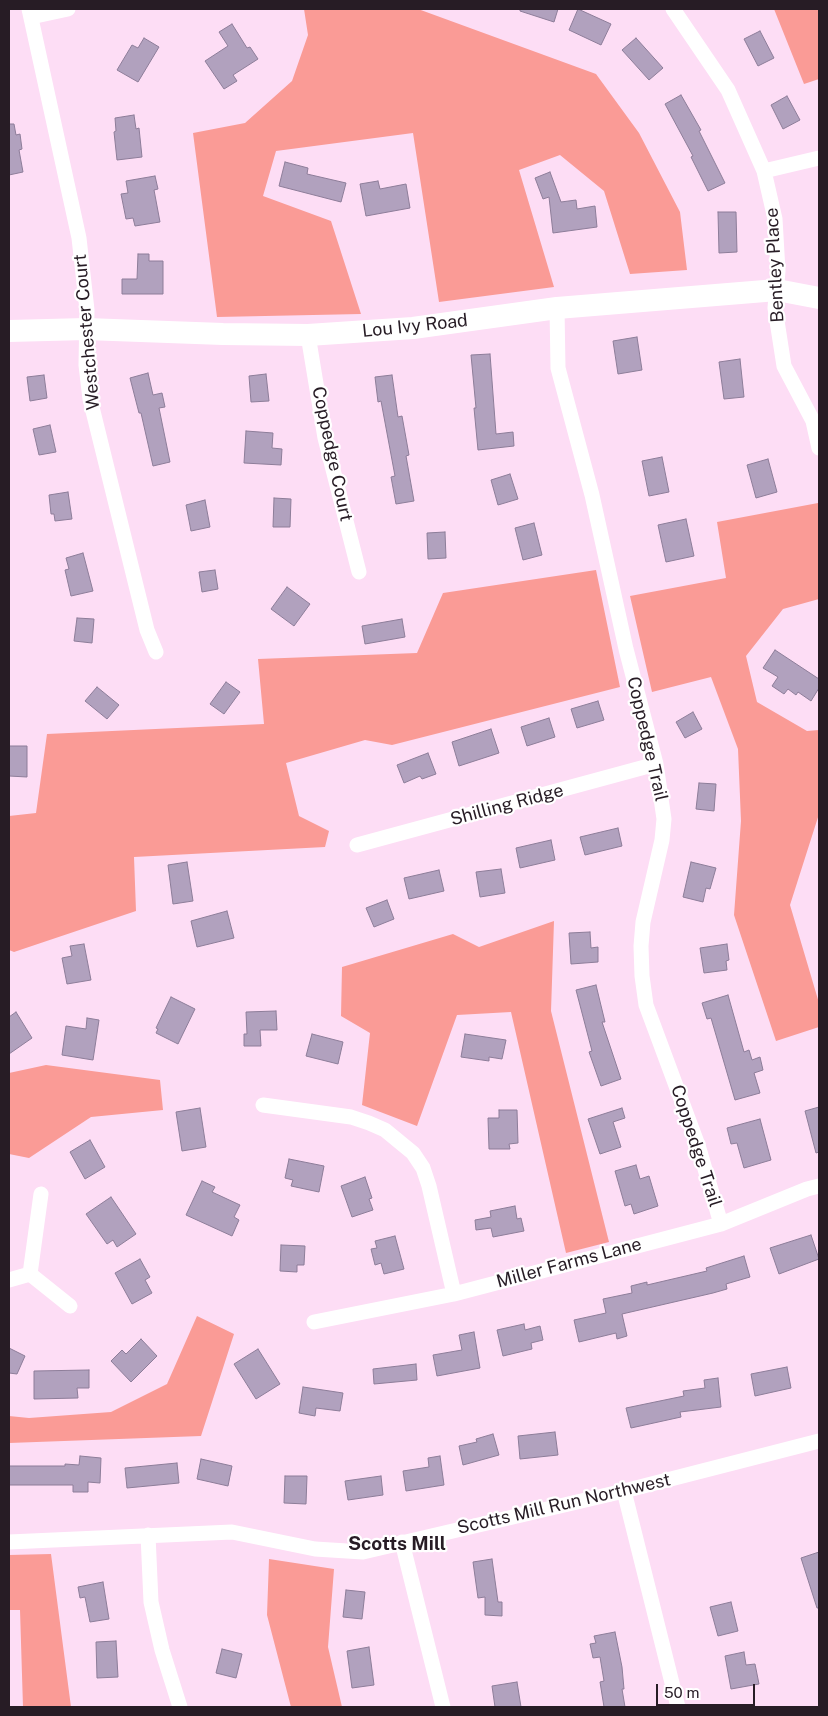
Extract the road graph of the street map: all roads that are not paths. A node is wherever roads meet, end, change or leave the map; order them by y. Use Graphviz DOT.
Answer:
graph roads {
  1 [pos="68,9"];
  2 [pos="673,9"];
  3 [pos="30,13"];
  4 [pos="819,158"];
  5 [pos="764,171"];
  6 [pos="777,290"];
  7 [pos="819,298"];
  8 [pos="557,308"];
  9 [pos="86,329"];
  10 [pos="9,331"];
  11 [pos="308,335"];
  12 [pos="819,448"];
  13 [pos="359,572"];
  14 [pos="156,652"];
  15 [pos="656,764"];
  16 [pos="357,845"];
  17 [pos="263,1105"];
  18 [pos="819,1186"];
  19 [pos="41,1194"];
  20 [pos="721,1224"];
  21 [pos="30,1274"];
  22 [pos="9,1280"];
  23 [pos="454,1294"];
  24 [pos="70,1306"];
  25 [pos="314,1322"];
  26 [pos="819,1441"];
  27 [pos="624,1491"];
  28 [pos="148,1535"];
  29 [pos="9,1542"];
  30 [pos="402,1542"];
  31 [pos="180,1707"];
  32 [pos="443,1707"];
  33 [pos="678,1707"];
  1 -- 3 [label="street"];
  2 -- 5 [label="street, Bentley Place"];
  3 -- 9 [label="street, Westchester Court"];
  4 -- 5 [label="street"];
  5 -- 6 [label="street, Bentley Place"];
  6 -- 7 [label="street, Lou Ivy Road"];
  6 -- 8 [label="street, Lou Ivy Road"];
  6 -- 12 [label="street, Bentley Place"];
  8 -- 11 [label="street, Lou Ivy Road"];
  8 -- 15 [label="street, Coppedge Trail"];
  9 -- 10 [label="street, Lou Ivy Road"];
  9 -- 11 [label="street, Lou Ivy Road"];
  9 -- 14 [label="street, Westchester Court"];
  11 -- 13 [label="street, Coppedge Court"];
  15 -- 16 [label="street, Shilling Ridge"];
  15 -- 20 [label="street, Coppedge Trail"];
  17 -- 23 [label="street"];
  18 -- 20 [label="street, Miller Farms Lane"];
  19 -- 21 [label="street"];
  20 -- 23 [label="street, Miller Farms Lane"];
  21 -- 22 [label="street"];
  21 -- 24 [label="street"];
  23 -- 25 [label="street, Miller Farms Lane"];
  26 -- 27 [label="street, Scotts Mill Run Northwest"];
  27 -- 30 [label="street, Scotts Mill Run Northwest"];
  27 -- 33 [label="street"];
  28 -- 29 [label="street, Scotts Mill Run Northwest"];
  28 -- 30 [label="street, Scotts Mill Run Northwest"];
  28 -- 31 [label="street"];
  30 -- 32 [label="street"];
}
